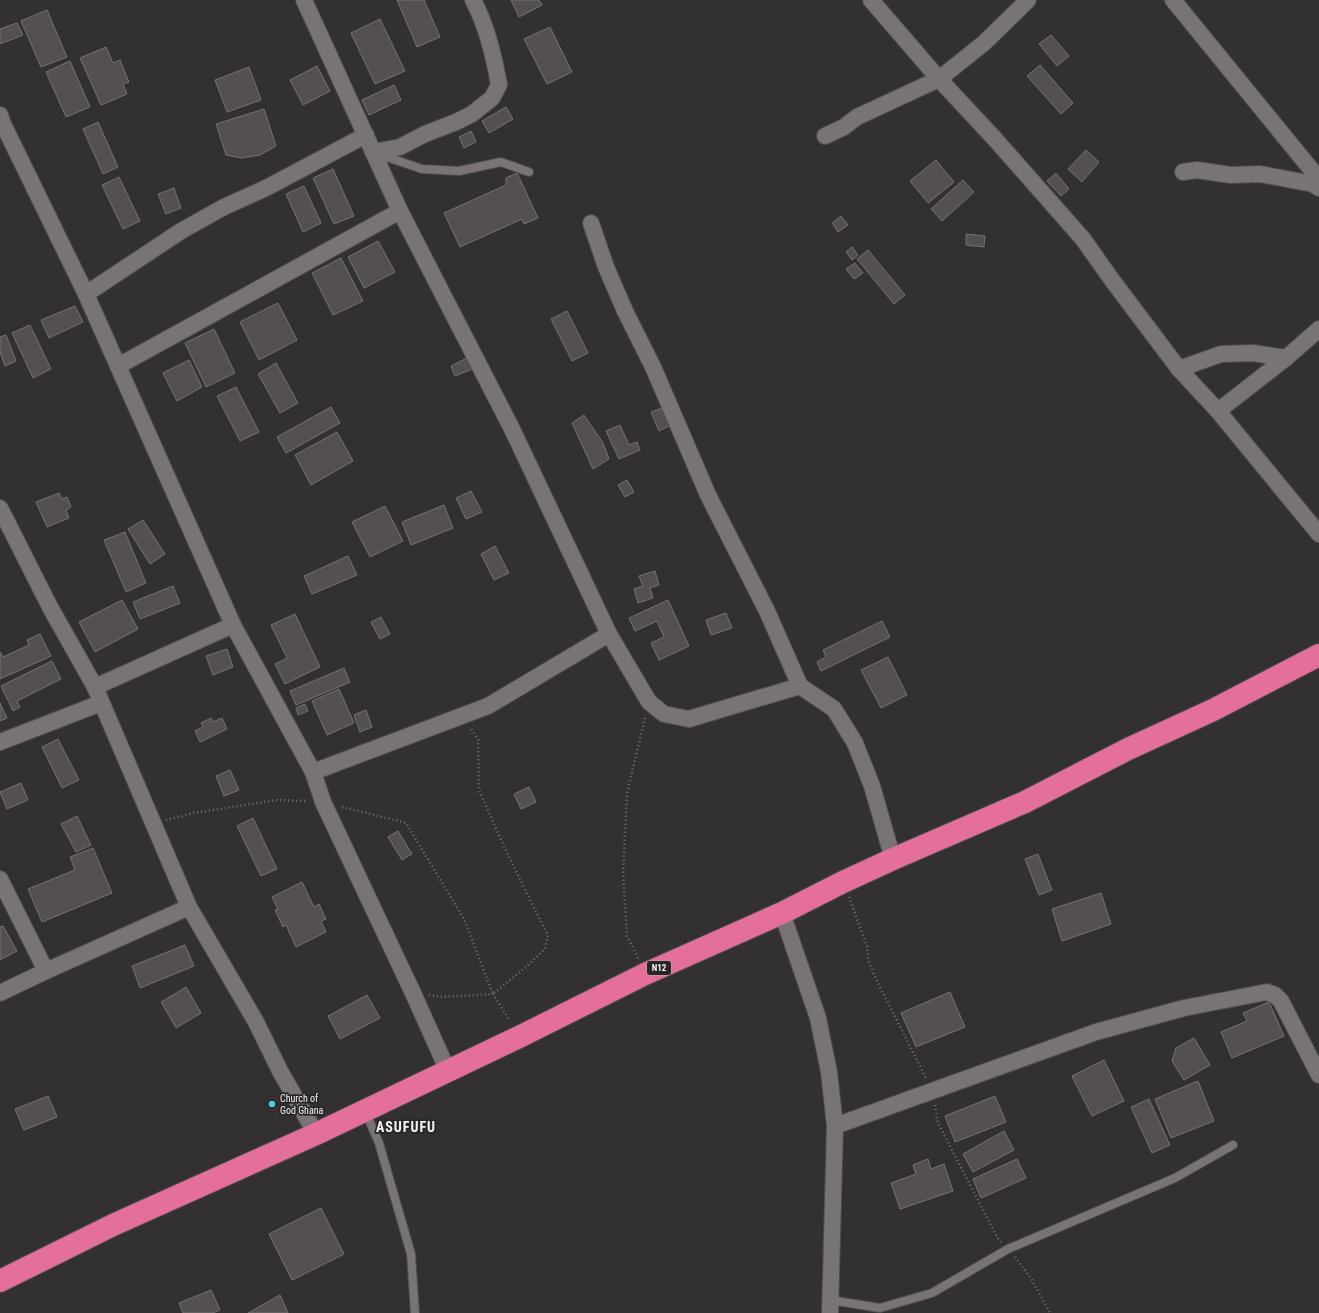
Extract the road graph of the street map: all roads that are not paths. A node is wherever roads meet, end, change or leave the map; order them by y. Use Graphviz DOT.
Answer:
graph roads {
  1 [pos="304,0"];
  2 [pos="473,0"];
  3 [pos="871,0"];
  4 [pos="1028,0"];
  5 [pos="1173,0"];
  6 [pos="939,79"];
  7 [pos="1,122"];
  8 [pos="366,135"];
  9 [pos="825,136"];
  10 [pos="373,152"];
  11 [pos="529,172"];
  12 [pos="1182,172"];
  13 [pos="1319,180"];
  14 [pos="1319,188"];
  15 [pos="400,211"];
  16 [pos="591,223"];
  17 [pos="86,294"];
  18 [pos="1319,329"];
  19 [pos="1286,358"];
  20 [pos="118,366"];
  21 [pos="1179,369"];
  22 [pos="1218,411"];
  23 [pos="0,508"];
  24 [pos="1319,534"];
  25 [pos="233,625"];
  26 [pos="609,634"];
  27 [pos="1319,655"];
  28 [pos="800,686"];
  29 [pos="95,687"];
  30 [pos="101,703"];
  31 [pos="0,742"];
  32 [pos="313,772"];
  33 [pos="893,859"];
  34 [pos="0,879"];
  35 [pos="189,907"];
  36 [pos="782,913"];
  37 [pos="46,971"];
  38 [pos="0,993"];
  39 [pos="448,1070"];
  40 [pos="1319,1075"];
  41 [pos="364,1110"];
  42 [pos="835,1126"];
  43 [pos="316,1134"];
  44 [pos="1233,1145"];
  45 [pos="0,1281"];
  46 [pos="830,1307"];
  47 [pos="414,1313"];
  1 -- 8 [label="street"];
  2 -- 10 [label="street"];
  3 -- 6 [label="street"];
  4 -- 6 [label="street"];
  5 -- 13 [label="street"];
  6 -- 9 [label="street"];
  6 -- 21 [label="street"];
  7 -- 17 [label="street"];
  8 -- 10 [label="street"];
  8 -- 17 [label="street"];
  10 -- 11 [label="lane"];
  10 -- 15 [label="street"];
  12 -- 14 [label="street"];
  15 -- 20 [label="street"];
  15 -- 26 [label="street"];
  16 -- 28 [label="street"];
  17 -- 20 [label="street"];
  18 -- 19 [label="street"];
  19 -- 21 [label="street"];
  19 -- 22 [label="street"];
  20 -- 25 [label="street"];
  21 -- 22 [label="street"];
  22 -- 24 [label="street"];
  23 -- 29 [label="street"];
  25 -- 29 [label="street"];
  25 -- 32 [label="street"];
  26 -- 28 [label="street"];
  26 -- 32 [label="street"];
  27 -- 33 [label="highway, N12"];
  28 -- 33 [label="street"];
  29 -- 30 [label="street"];
  30 -- 31 [label="street"];
  30 -- 35 [label="street"];
  32 -- 39 [label="street"];
  33 -- 36 [label="highway, N12"];
  34 -- 37 [label="street"];
  35 -- 37 [label="street"];
  35 -- 43 [label="street"];
  36 -- 39 [label="highway, N12"];
  36 -- 42 [label="street"];
  37 -- 38 [label="street"];
  39 -- 41 [label="highway, N12"];
  40 -- 42 [label="street"];
  41 -- 43 [label="highway, N12"];
  41 -- 47 [label="lane"];
  42 -- 46 [label="street"];
  43 -- 45 [label="highway, N12"];
  44 -- 46 [label="lane"];
}
